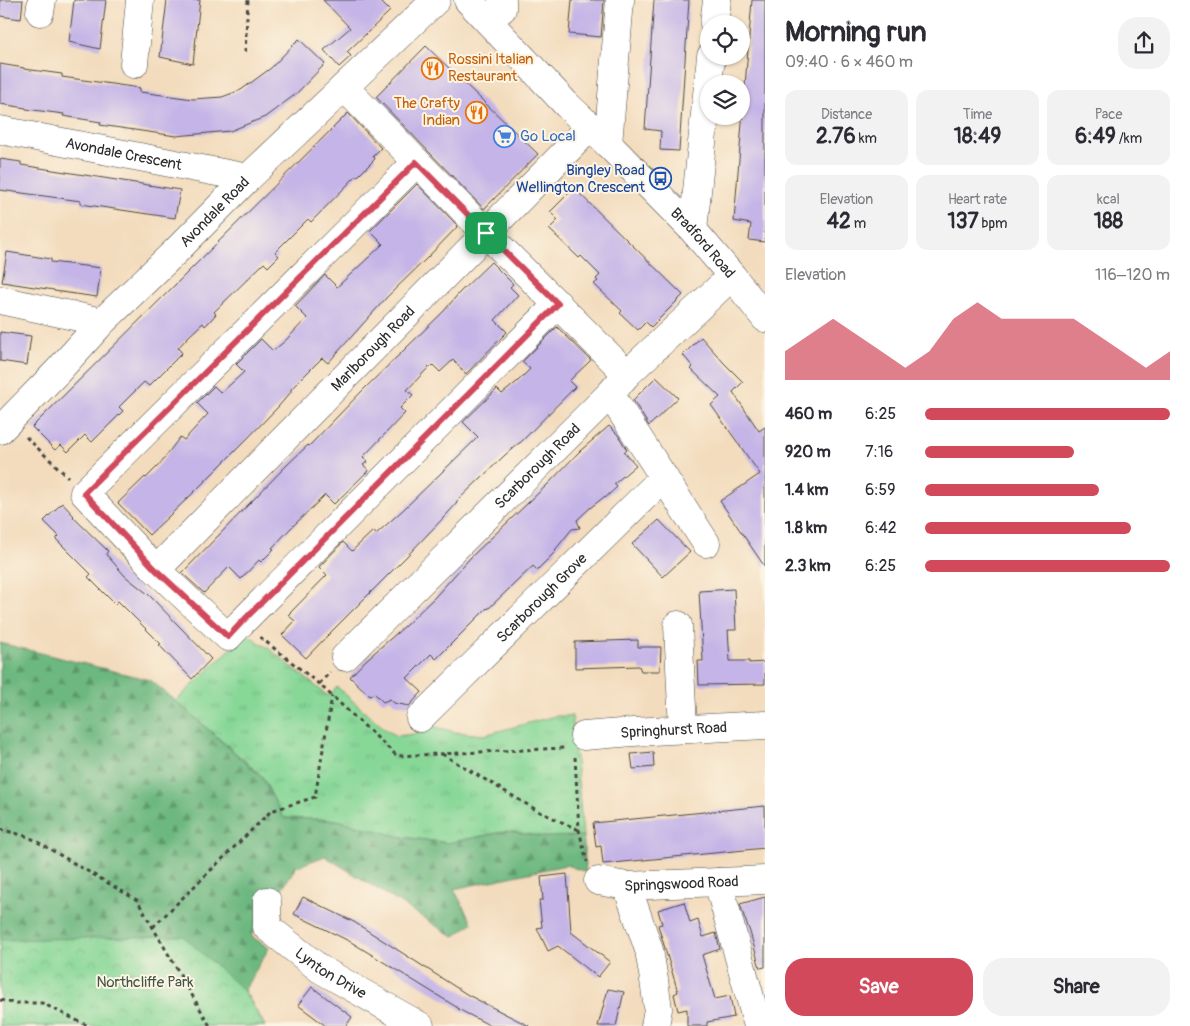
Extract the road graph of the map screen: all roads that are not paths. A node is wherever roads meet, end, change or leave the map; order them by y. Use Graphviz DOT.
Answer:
graph roads {
  1 [pos="140,0"];
  2 [pos="436,0"];
  3 [pos="468,0"];
  4 [pos="620,0"];
  5 [pos="717,0"];
  6 [pos="495,10"];
  7 [pos="715,15"];
  8 [pos="134,64"];
  9 [pos="710,65"];
  10 [pos="344,87"];
  11 [pos="0,130"];
  12 [pos="599,135"];
  13 [pos="416,162"];
  14 [pos="248,178"];
  15 [pos="693,230"];
  16 [pos="486,233"];
  17 [pos="732,276"];
  18 [pos="0,300"];
  19 [pos="558,304"];
  20 [pos="765,318"];
  21 [pos="102,322"];
  22 [pos="618,384"];
  23 [pos="5,425"];
  24 [pos="664,477"];
  25 [pos="706,543"];
  26 [pos="156,570"];
  27 [pos="678,626"];
  28 [pos="345,657"];
  29 [pos="420,718"];
  30 [pos="765,725"];
  31 [pos="683,729"];
  32 [pos="580,746"];
  33 [pos="765,880"];
  34 [pos="598,881"];
  35 [pos="718,882"];
  36 [pos="627,886"];
  37 [pos="267,901"];
  38 [pos="420,1026"];
  39 [pos="655,1026"];
  40 [pos="758,1026"];
  1 -- 8 [label="main road"];
  2 -- 10 [label="main road, Avondale Road"];
  3 -- 6 [label="main road, Bradford Road"];
  4 -- 12 [label="main road"];
  5 -- 7 [label="main road"];
  6 -- 12 [label="main road, Bradford Road"];
  9 -- 15 [label="main road"];
  10 -- 13 [label="main road"];
  10 -- 14 [label="main road, Avondale Road"];
  11 -- 14 [label="main road, Avondale Crescent"];
  12 -- 15 [label="main road, Bradford Road"];
  12 -- 16 [label="main road, Marlborough Road"];
  13 -- 16 [label="main road"];
  13 -- 26 [label="main road"];
  14 -- 21 [label="main road, Avondale Road"];
  15 -- 17 [label="main road, Bradford Road"];
  16 -- 19 [label="main road"];
  16 -- 26 [label="main road, Marlborough Road"];
  17 -- 20 [label="main road, Bradford Road"];
  17 -- 22 [label="main road, Scarborough Road"];
  18 -- 21 [label="main road"];
  19 -- 22 [label="main road"];
  19 -- 26 [label="main road"];
  21 -- 23 [label="main road, Avondale Road"];
  22 -- 24 [label="main road"];
  22 -- 28 [label="main road, Scarborough Road"];
  24 -- 25 [label="main road"];
  24 -- 29 [label="main road, Scarborough Grove"];
  27 -- 31 [label="main road"];
  30 -- 31 [label="main road, Springhurst Road"];
  31 -- 32 [label="main road, Springhurst Road"];
  33 -- 35 [label="main road, Springswood Road"];
  34 -- 36 [label="main road, Springswood Road"];
  35 -- 36 [label="main road, Springswood Road"];
  35 -- 40 [label="main road"];
  36 -- 39 [label="main road"];
  37 -- 38 [label="main road, Lynton Drive"];
}
